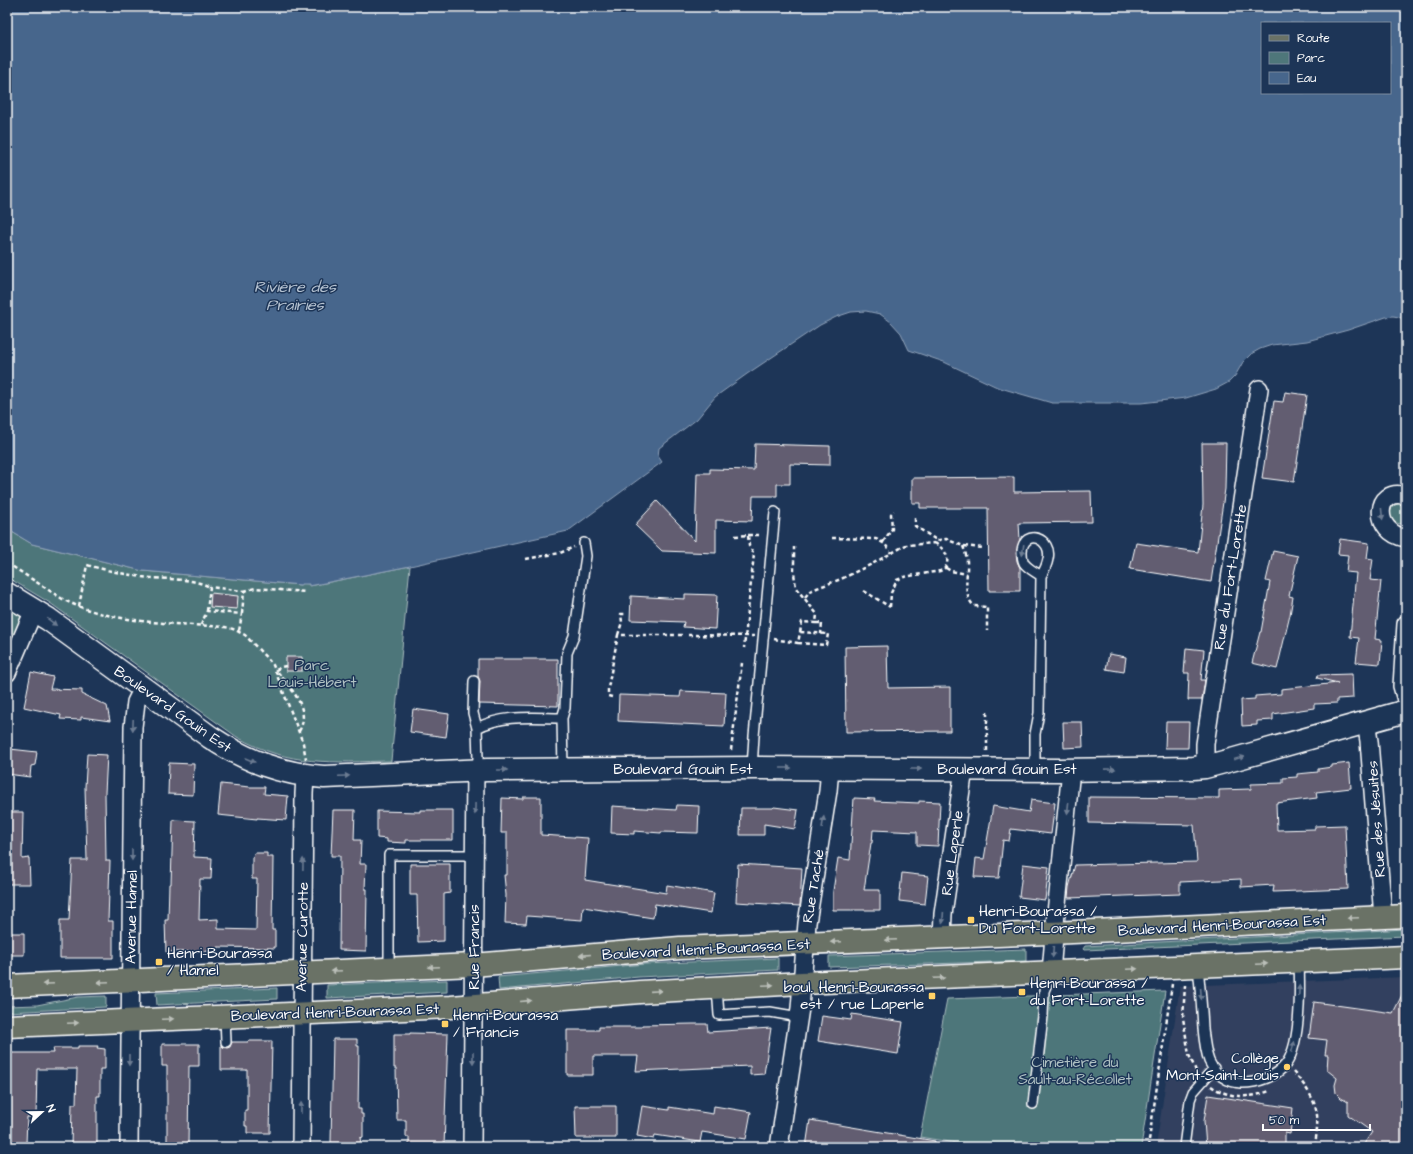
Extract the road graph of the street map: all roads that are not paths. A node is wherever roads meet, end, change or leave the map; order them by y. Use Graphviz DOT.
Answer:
graph roads {
  1 [pos="1259,388"];
  2 [pos="1406,496"];
  3 [pos="775,512"];
  4 [pos="1406,538"];
  5 [pos="584,543"];
  6 [pos="1041,576"];
  7 [pos="7,594"];
  8 [pos="34,610"];
  9 [pos="1406,624"];
  10 [pos="7,673"];
  11 [pos="474,680"];
  12 [pos="143,688"];
  13 [pos="1406,700"];
  14 [pos="1406,711"];
  15 [pos="562,718"];
  16 [pos="1366,722"];
  17 [pos="477,728"];
  18 [pos="1205,767"];
  19 [pos="752,768"];
  20 [pos="830,768"];
  21 [pos="563,769"];
  22 [pos="964,769"];
  23 [pos="1034,769"];
  24 [pos="306,770"];
  25 [pos="475,770"];
  26 [pos="1071,770"];
  27 [pos="474,855"];
  28 [pos="1406,916"];
  29 [pos="1383,917"];
  30 [pos="1054,933"];
  31 [pos="942,938"];
  32 [pos="806,943"];
  33 [pos="1406,957"];
  34 [pos="1299,962"];
  35 [pos="473,965"];
  36 [pos="1198,967"];
  37 [pos="389,969"];
  38 [pos="1051,972"];
  39 [pos="301,973"];
  40 [pos="130,981"];
  41 [pos="802,983"];
  42 [pos="7,986"];
  43 [pos="717,988"];
  44 [pos="473,1005"];
  45 [pos="301,1012"];
  46 [pos="225,1016"];
  47 [pos="799,1017"];
  48 [pos="130,1021"];
  49 [pos="7,1026"];
  50 [pos="226,1042"];
  51 [pos="1214,1068"];
  52 [pos="1033,1104"];
  53 [pos="129,1147"];
  54 [pos="301,1147"];
  55 [pos="472,1147"];
  56 [pos="779,1147"];
  57 [pos="1184,1147"];
  1 -- 18 [label="street, Rue du Fort-Lorette"];
  2 -- 4 [label="street, one-way"];
  3 -- 19 [label="lane"];
  5 -- 15 [label="lane"];
  6 -- 23 [label="lane"];
  7 -- 8 [label="street, Boulevard Gouin Est"];
  8 -- 10 [label="street"];
  8 -- 12 [label="street, Boulevard Gouin Est, one-way"];
  9 -- 13 [label="street"];
  11 -- 17 [label="lane"];
  12 -- 24 [label="street, Boulevard Gouin Est, one-way"];
  12 -- 40 [label="street, Avenue Hamel, one-way"];
  14 -- 16 [label="street, Boulevard Gouin Est"];
  15 -- 17 [label="lane"];
  15 -- 21 [label="lane"];
  18 -- 16 [label="street, Boulevard Gouin Est, one-way"];
  16 -- 29 [label="street, Rue des Jésuites"];
  17 -- 25 [label="lane"];
  26 -- 18 [label="street, Boulevard Gouin Est, one-way"];
  19 -- 20 [label="street, Boulevard Gouin Est, one-way"];
  19 -- 21 [label="street, Boulevard Gouin Est"];
  20 -- 22 [label="street, Boulevard Gouin Est, one-way"];
  32 -- 20 [label="street, Rue Taché, one-way"];
  25 -- 21 [label="street, Boulevard Gouin Est, one-way"];
  22 -- 23 [label="street, Boulevard Gouin Est"];
  22 -- 31 [label="street, Rue Laperle, one-way"];
  23 -- 26 [label="street, Boulevard Gouin Est"];
  24 -- 25 [label="street, Boulevard Gouin Est, one-way"];
  39 -- 24 [label="street, Avenue Curotte, one-way"];
  25 -- 27 [label="street, Rue Francis, one-way"];
  26 -- 30 [label="street, one-way"];
  27 -- 35 [label="street, Rue Francis"];
  27 -- 37 [label="lane"];
  28 -- 29 [label="main road, Boulevard Henri-Bourassa Est"];
  29 -- 30 [label="main road, Boulevard Henri-Bourassa Est, one-way"];
  30 -- 31 [label="main road, Boulevard Henri-Bourassa Est"];
  30 -- 38 [label="street, one-way"];
  31 -- 32 [label="main road, Boulevard Henri-Bourassa Est, one-way"];
  32 -- 35 [label="main road, Boulevard Henri-Bourassa Est, one-way"];
  32 -- 41 [label="street, Rue Taché"];
  33 -- 34 [label="main road, Boulevard Henri-Bourassa Est"];
  36 -- 34 [label="main road, Boulevard Henri-Bourassa Est, one-way"];
  51 -- 34 [label="lane, one-way"];
  35 -- 37 [label="main road, Boulevard Henri-Bourassa Est, one-way"];
  35 -- 44 [label="street, Rue Francis"];
  38 -- 36 [label="main road, Boulevard Henri-Bourassa Est, one-way"];
  36 -- 51 [label="lane, one-way"];
  37 -- 39 [label="main road, Boulevard Henri-Bourassa Est, one-way"];
  41 -- 38 [label="main road, Boulevard Henri-Bourassa Est, one-way"];
  38 -- 52 [label="lane"];
  39 -- 40 [label="main road, Boulevard Henri-Bourassa Est"];
  39 -- 45 [label="street, Avenue Curotte"];
  40 -- 42 [label="main road, Boulevard Henri-Bourassa Est, one-way"];
  40 -- 48 [label="street, Avenue Hamel"];
  43 -- 41 [label="main road, Boulevard Henri-Bourassa Est, one-way"];
  41 -- 47 [label="street, Rue Taché"];
  44 -- 43 [label="main road, Boulevard Henri-Bourassa Est, one-way"];
  43 -- 47 [label="lane"];
  44 -- 45 [label="main road, Boulevard Henri-Bourassa Est"];
  44 -- 55 [label="street, Rue Francis, one-way"];
  45 -- 46 [label="main road, Boulevard Henri-Bourassa Est"];
  54 -- 45 [label="street, Avenue Curotte, one-way"];
  48 -- 46 [label="main road, Boulevard Henri-Bourassa Est, one-way"];
  46 -- 50 [label="lane"];
  47 -- 56 [label="street, Rue Taché"];
  49 -- 48 [label="main road, Boulevard Henri-Bourassa Est, one-way"];
  48 -- 53 [label="street, Avenue Hamel, one-way"];
  51 -- 57 [label="lane"];
}
